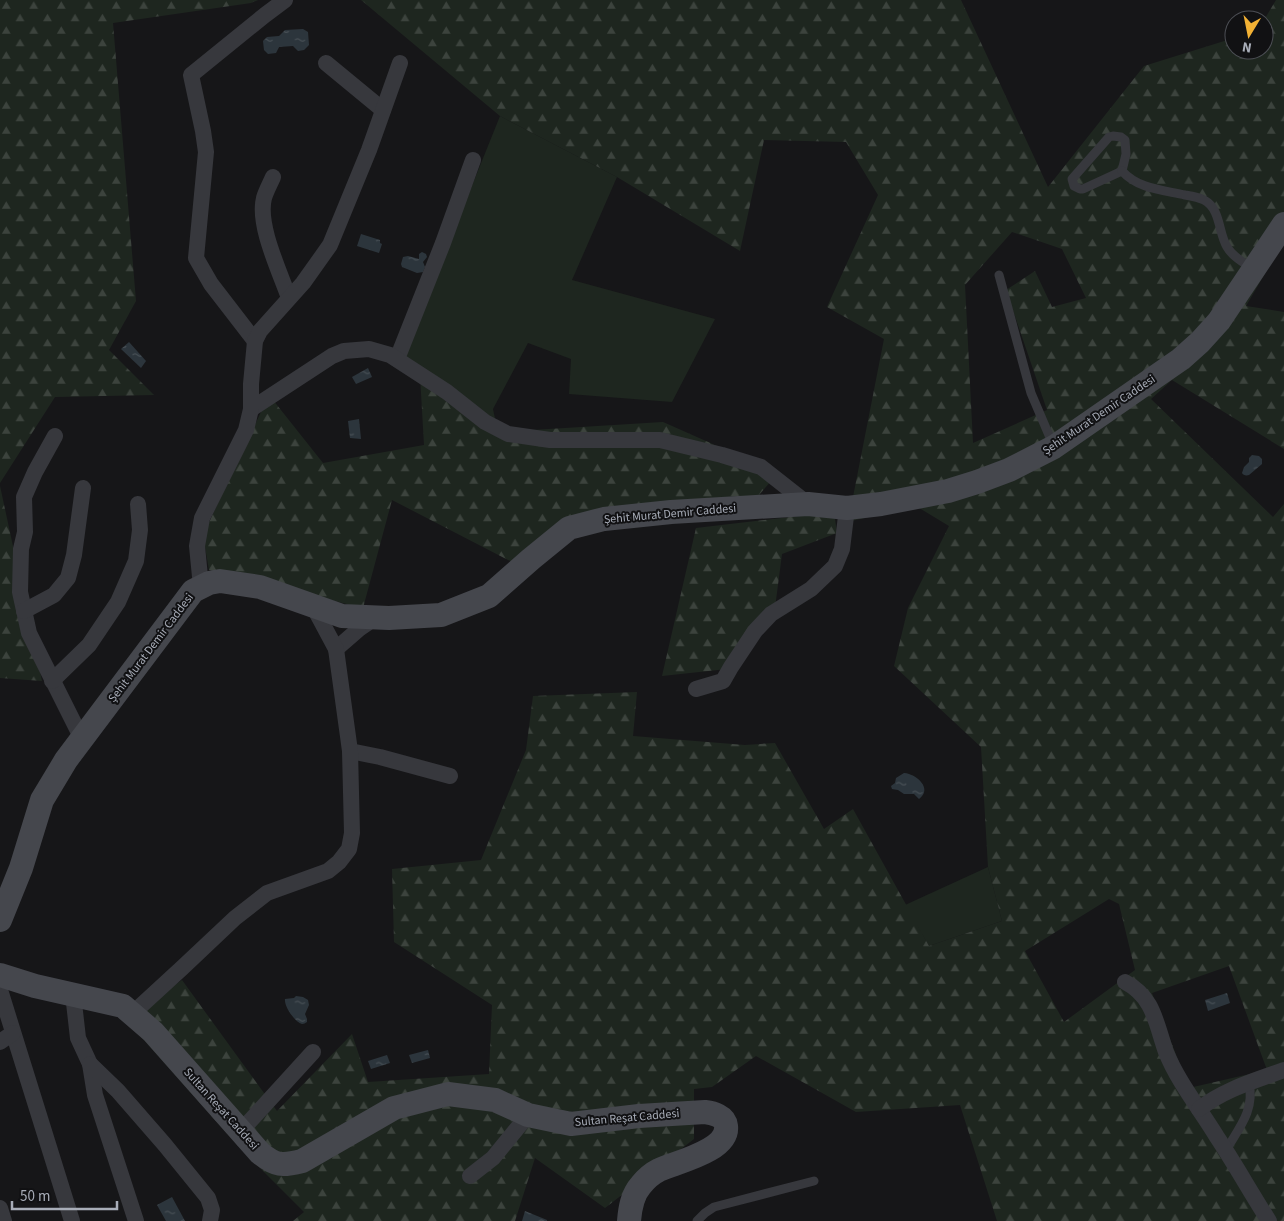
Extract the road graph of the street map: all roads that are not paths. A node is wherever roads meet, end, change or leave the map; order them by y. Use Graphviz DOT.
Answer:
graph roads {
  1 [pos="286,0"];
  2 [pos="326,63"];
  3 [pos="400,63"];
  4 [pos="383,110"];
  5 [pos="473,160"];
  6 [pos="1122,171"];
  7 [pos="273,177"];
  8 [pos="1284,224"];
  9 [pos="1254,270"];
  10 [pos="1000,275"];
  11 [pos="289,298"];
  12 [pos="255,341"];
  13 [pos="397,360"];
  14 [pos="251,409"];
  15 [pos="55,436"];
  16 [pos="1054,447"];
  17 [pos="83,488"];
  18 [pos="138,504"];
  19 [pos="808,504"];
  20 [pos="847,508"];
  21 [pos="201,587"];
  22 [pos="313,606"];
  23 [pos="24,612"];
  24 [pos="374,618"];
  25 [pos="336,649"];
  26 [pos="52,681"];
  27 [pos="696,689"];
  28 [pos="82,739"];
  29 [pos="350,750"];
  30 [pos="450,776"];
  31 [pos="3,907"];
  32 [pos="0,975"];
  33 [pos="1126,982"];
  34 [pos="0,990"];
  35 [pos="73,994"];
  36 [pos="132,1014"];
  37 [pos="7,1038"];
  38 [pos="313,1052"];
  39 [pos="90,1064"];
  40 [pos="1284,1070"];
  41 [pos="1249,1083"];
  42 [pos="1199,1108"];
  43 [pos="528,1115"];
  44 [pos="240,1132"];
  45 [pos="1226,1150"];
  46 [pos="470,1176"];
  47 [pos="814,1181"];
  48 [pos="0,1208"];
  49 [pos="4,1221"];
  50 [pos="72,1221"];
  51 [pos="136,1221"];
  52 [pos="210,1221"];
  53 [pos="629,1221"];
  54 [pos="697,1221"];
  55 [pos="1269,1221"];
  1 -- 12 [label="street"];
  2 -- 4 [label="street"];
  3 -- 4 [label="street"];
  4 -- 11 [label="street"];
  5 -- 13 [label="street"];
  6 -- 6 [label="lane"];
  6 -- 9 [label="lane"];
  7 -- 11 [label="street"];
  8 -- 9 [label="street, Şehit Murat Demir Caddesi"];
  9 -- 16 [label="street, Şehit Murat Demir Caddesi"];
  10 -- 16 [label="lane"];
  11 -- 12 [label="street"];
  12 -- 14 [label="street"];
  13 -- 14 [label="street"];
  13 -- 19 [label="street"];
  14 -- 21 [label="street"];
  15 -- 23 [label="street"];
  16 -- 20 [label="street, Şehit Murat Demir Caddesi"];
  17 -- 23 [label="street"];
  18 -- 26 [label="street"];
  19 -- 20 [label="street, Şehit Murat Demir Caddesi"];
  19 -- 24 [label="street, Şehit Murat Demir Caddesi"];
  20 -- 27 [label="street"];
  21 -- 22 [label="street, Şehit Murat Demir Caddesi"];
  21 -- 28 [label="street, Şehit Murat Demir Caddesi"];
  22 -- 24 [label="street, Şehit Murat Demir Caddesi"];
  22 -- 25 [label="street"];
  23 -- 26 [label="street"];
  24 -- 25 [label="street"];
  25 -- 29 [label="street"];
  26 -- 28 [label="street"];
  28 -- 31 [label="street, Şehit Murat Demir Caddesi"];
  29 -- 30 [label="street"];
  29 -- 36 [label="street"];
  32 -- 35 [label="street, Sultan Reşat Caddesi"];
  33 -- 42 [label="street"];
  34 -- 37 [label="street"];
  35 -- 36 [label="street, Sultan Reşat Caddesi"];
  35 -- 39 [label="street"];
  36 -- 44 [label="street, Sultan Reşat Caddesi"];
  37 -- 50 [label="street"];
  38 -- 44 [label="street"];
  39 -- 51 [label="street"];
  39 -- 52 [label="street"];
  40 -- 41 [label="street"];
  41 -- 42 [label="street"];
  41 -- 45 [label="lane"];
  42 -- 45 [label="street"];
  43 -- 44 [label="street, Sultan Reşat Caddesi"];
  43 -- 46 [label="street"];
  43 -- 53 [label="street, Sultan Reşat Caddesi"];
  45 -- 55 [label="street"];
  47 -- 54 [label="lane"];
  48 -- 49 [label="street"];
}
